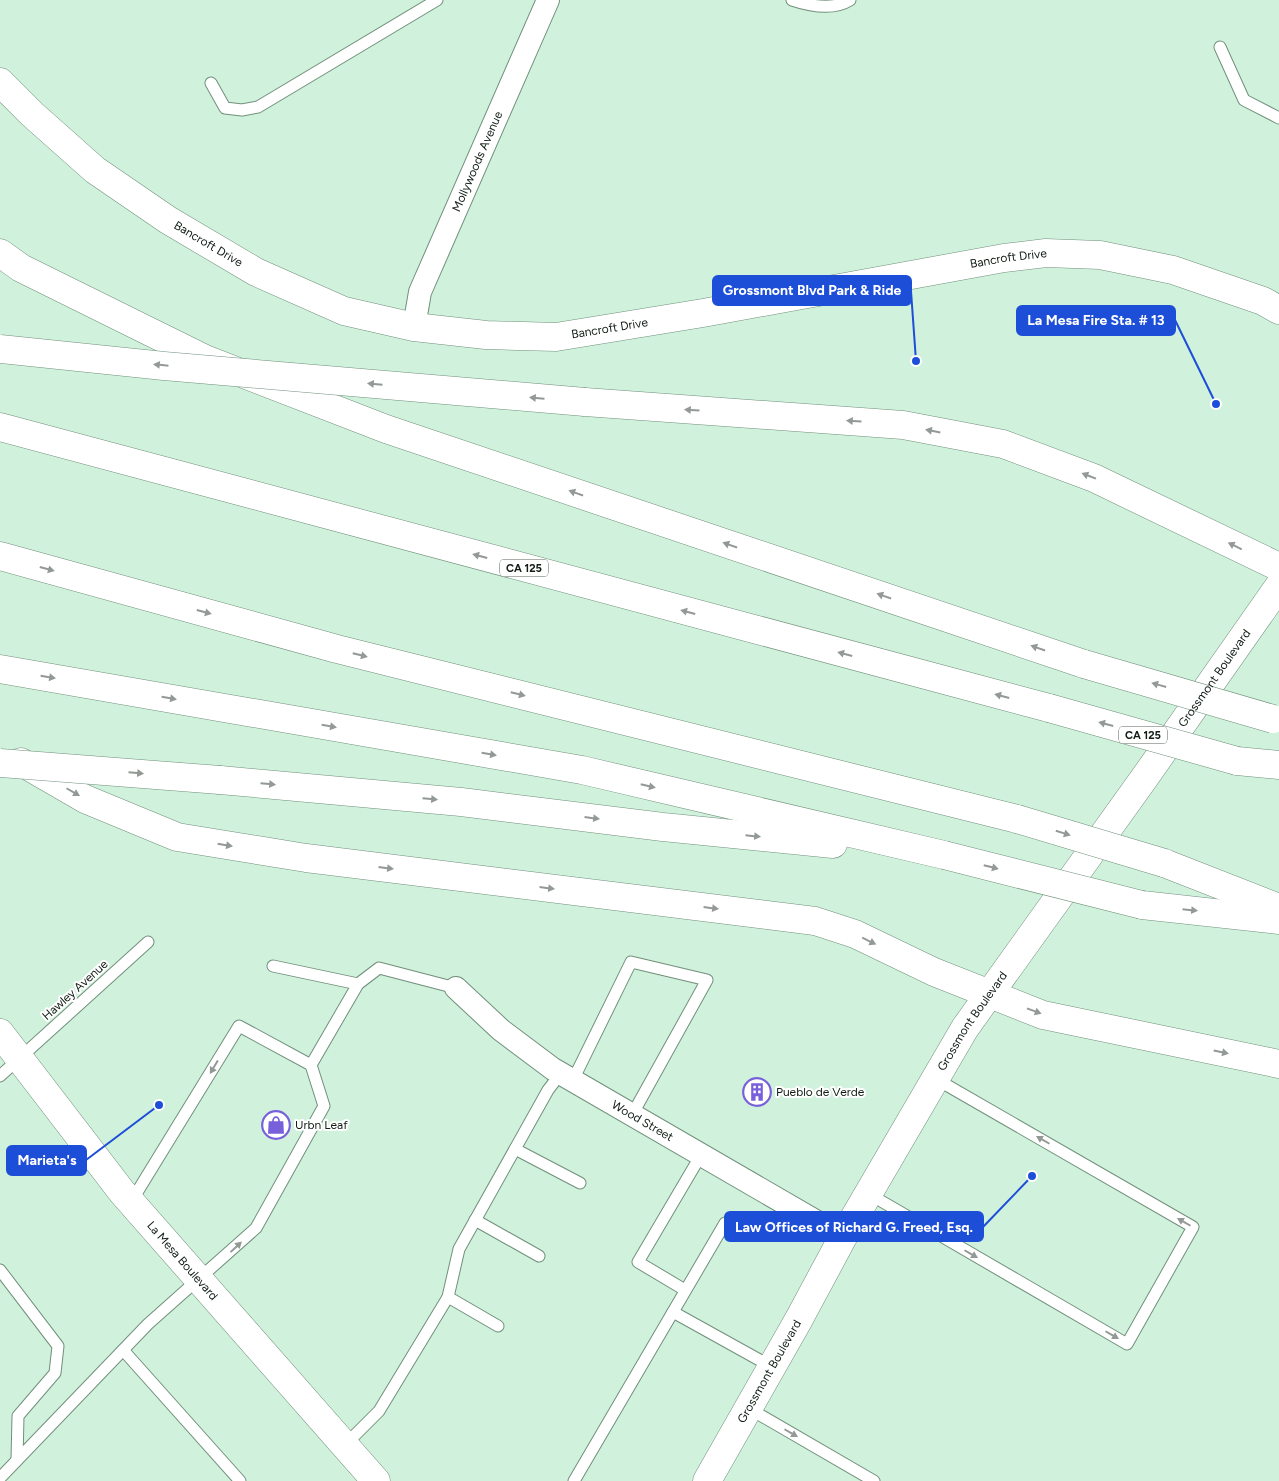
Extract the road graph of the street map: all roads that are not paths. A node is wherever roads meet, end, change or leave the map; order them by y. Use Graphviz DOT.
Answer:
graph roads {
  1 [pos="437,0"];
  2 [pos="548,0"];
  3 [pos="792,0"];
  4 [pos="850,0"];
  5 [pos="1220,47"];
  6 [pos="0,82"];
  7 [pos="211,83"];
  8 [pos="1279,118"];
  9 [pos="0,253"];
  10 [pos="1279,310"];
  11 [pos="414,327"];
  12 [pos="0,349"];
  13 [pos="0,427"];
  14 [pos="0,556"];
  15 [pos="1279,567"];
  16 [pos="1279,586"];
  17 [pos="0,669"];
  18 [pos="1276,720"];
  19 [pos="0,750"];
  20 [pos="0,763"];
  21 [pos="1279,765"];
  22 [pos="944,855"];
  23 [pos="1279,908"];
  24 [pos="1279,920"];
  25 [pos="148,942"];
  26 [pos="273,966"];
  27 [pos="358,984"];
  28 [pos="456,988"];
  29 [pos="988,994"];
  30 [pos="0,1033"];
  31 [pos="1279,1064"];
  32 [pos="311,1065"];
  33 [pos="10,1067"];
  34 [pos="567,1077"];
  35 [pos="936,1079"];
  36 [pos="632,1114"];
  37 [pos="515,1149"];
  38 [pos="702,1155"];
  39 [pos="580,1183"];
  40 [pos="869,1194"];
  41 [pos="131,1202"];
  42 [pos="474,1220"];
  43 [pos="725,1223"];
  44 [pos="843,1237"];
  45 [pos="538,1256"];
  46 [pos="0,1270"];
  47 [pos="200,1280"];
  48 [pos="685,1290"];
  49 [pos="448,1297"];
  50 [pos="673,1312"];
  51 [pos="498,1326"];
  52 [pos="123,1350"];
  53 [pos="772,1367"];
  54 [pos="748,1408"];
  55 [pos="345,1446"];
  56 [pos="17,1460"];
  57 [pos="0,1478"];
  58 [pos="240,1481"];
  59 [pos="376,1481"];
  60 [pos="574,1481"];
  61 [pos="707,1481"];
  62 [pos="874,1481"];
  1 -- 7 [label="lane"];
  2 -- 11 [label="street, Mollywoods Avenue"];
  3 -- 4 [label="lane"];
  5 -- 8 [label="lane"];
  6 -- 11 [label="main road, Bancroft Drive"];
  18 -- 9 [label="main road, one-way, bridge"];
  10 -- 11 [label="main road, Bancroft Drive"];
  15 -- 12 [label="main road, one-way, bridge"];
  21 -- 13 [label="main road, CA 125, one-way, bridge"];
  14 -- 23 [label="main road, one-way, bridge"];
  16 -- 29 [label="main road, Grossmont Boulevard"];
  17 -- 22 [label="main road, one-way"];
  19 -- 29 [label="main road, one-way"];
  20 -- 22 [label="main road, one-way, bridge"];
  22 -- 24 [label="main road, one-way, bridge"];
  25 -- 33 [label="lane, Hawley Avenue"];
  26 -- 27 [label="lane"];
  27 -- 28 [label="lane"];
  27 -- 32 [label="lane"];
  28 -- 34 [label="street, Wood Street"];
  29 -- 31 [label="main road, one-way"];
  29 -- 35 [label="main road, Grossmont Boulevard"];
  30 -- 33 [label="main road, La Mesa Boulevard"];
  32 -- 41 [label="lane, one-way"];
  47 -- 32 [label="lane, one-way"];
  33 -- 41 [label="main road, La Mesa Boulevard"];
  34 -- 36 [label="street, Wood Street"];
  34 -- 36 [label="lane"];
  34 -- 37 [label="lane"];
  35 -- 40 [label="main road, Grossmont Boulevard"];
  40 -- 35 [label="lane, one-way"];
  36 -- 38 [label="street, Wood Street"];
  37 -- 39 [label="lane"];
  37 -- 42 [label="lane"];
  38 -- 44 [label="street, Wood Street"];
  38 -- 48 [label="lane"];
  40 -- 44 [label="main road, Grossmont Boulevard"];
  41 -- 47 [label="main road, La Mesa Boulevard"];
  42 -- 45 [label="lane"];
  42 -- 49 [label="lane"];
  43 -- 48 [label="lane"];
  44 -- 53 [label="main road, Grossmont Boulevard"];
  46 -- 56 [label="lane"];
  47 -- 52 [label="lane"];
  47 -- 55 [label="main road, La Mesa Boulevard"];
  48 -- 50 [label="lane"];
  49 -- 51 [label="lane"];
  49 -- 55 [label="lane"];
  50 -- 53 [label="lane"];
  50 -- 60 [label="lane"];
  52 -- 56 [label="lane"];
  52 -- 58 [label="lane"];
  53 -- 54 [label="main road, Grossmont Boulevard"];
  54 -- 61 [label="main road, Grossmont Boulevard"];
  54 -- 62 [label="lane, one-way"];
  55 -- 59 [label="main road, La Mesa Boulevard"];
  56 -- 57 [label="lane"];
}
